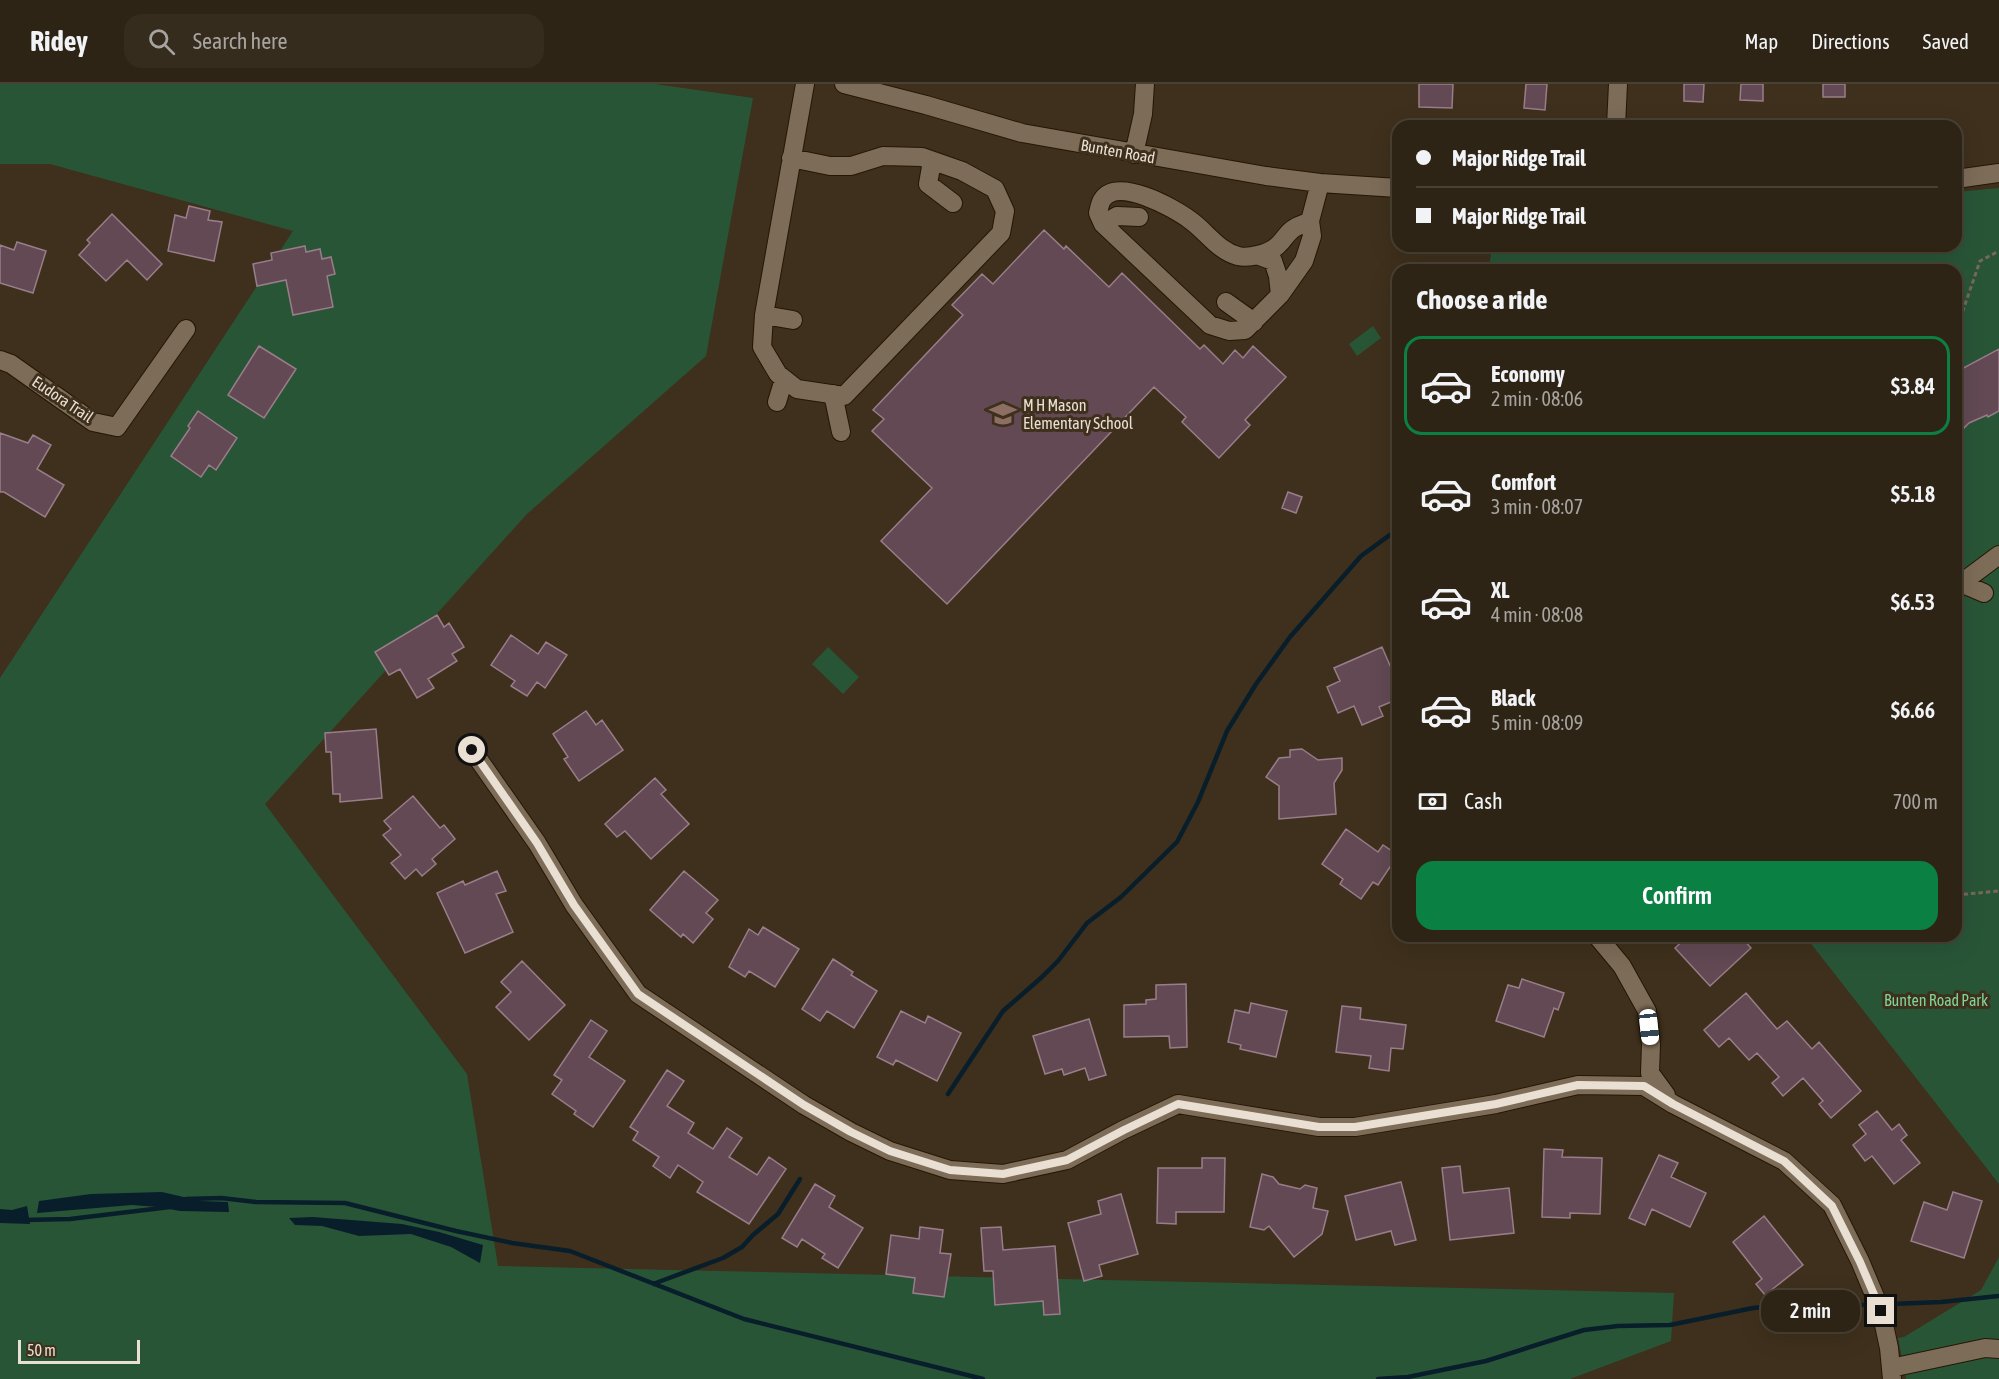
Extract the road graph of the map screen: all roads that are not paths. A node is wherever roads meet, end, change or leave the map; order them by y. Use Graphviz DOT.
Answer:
graph roads {
  1 [pos="805,84"];
  2 [pos="844,84"];
  3 [pos="1145,84"];
  4 [pos="1617,84"];
  5 [pos="1616,120"];
  6 [pos="1134,154"];
  7 [pos="791,158"];
  8 [pos="932,161"];
  9 [pos="1999,173"];
  10 [pos="1962,178"];
  11 [pos="1320,183"];
  12 [pos="1392,188"];
  13 [pos="953,203"];
  14 [pos="1138,217"];
  15 [pos="1310,221"];
  16 [pos="1103,224"];
  17 [pos="1257,255"];
  18 [pos="1280,295"];
  19 [pos="1226,302"];
  20 [pos="764,315"];
  21 [pos="793,320"];
  22 [pos="1254,322"];
  23 [pos="186,329"];
  24 [pos="0,360"];
  25 [pos="784,379"];
  26 [pos="833,394"];
  27 [pos="777,402"];
  28 [pos="841,432"];
  29 [pos="1999,555"];
  30 [pos="1962,581"];
  31 [pos="1962,586"];
  32 [pos="1984,593"];
  33 [pos="472,750"];
  34 [pos="1602,942"];
  35 [pos="1673,1104"];
  36 [pos="1999,1349"];
  37 [pos="1892,1373"];
  1 -- 7 [label="street"];
  2 -- 6 [label="street, Bunten Road"];
  3 -- 6 [label="street"];
  4 -- 5 [label="street"];
  6 -- 11 [label="street, Bunten Road"];
  7 -- 8 [label="street"];
  7 -- 20 [label="street"];
  8 -- 13 [label="street"];
  8 -- 26 [label="street"];
  9 -- 10 [label="street"];
  11 -- 12 [label="street, Bunten Road"];
  11 -- 15 [label="street"];
  14 -- 16 [label="street"];
  15 -- 17 [label="street"];
  15 -- 18 [label="street"];
  16 -- 17 [label="street"];
  16 -- 22 [label="street"];
  17 -- 18 [label="street"];
  18 -- 22 [label="street"];
  19 -- 22 [label="street"];
  20 -- 21 [label="street"];
  20 -- 25 [label="street"];
  23 -- 24 [label="street, Eudora Trail"];
  25 -- 26 [label="street"];
  25 -- 27 [label="street"];
  26 -- 28 [label="street"];
  29 -- 30 [label="street"];
  31 -- 32 [label="street"];
  33 -- 35 [label="street"];
  34 -- 35 [label="street"];
  35 -- 37 [label="street"];
  36 -- 37 [label="street"];
}
